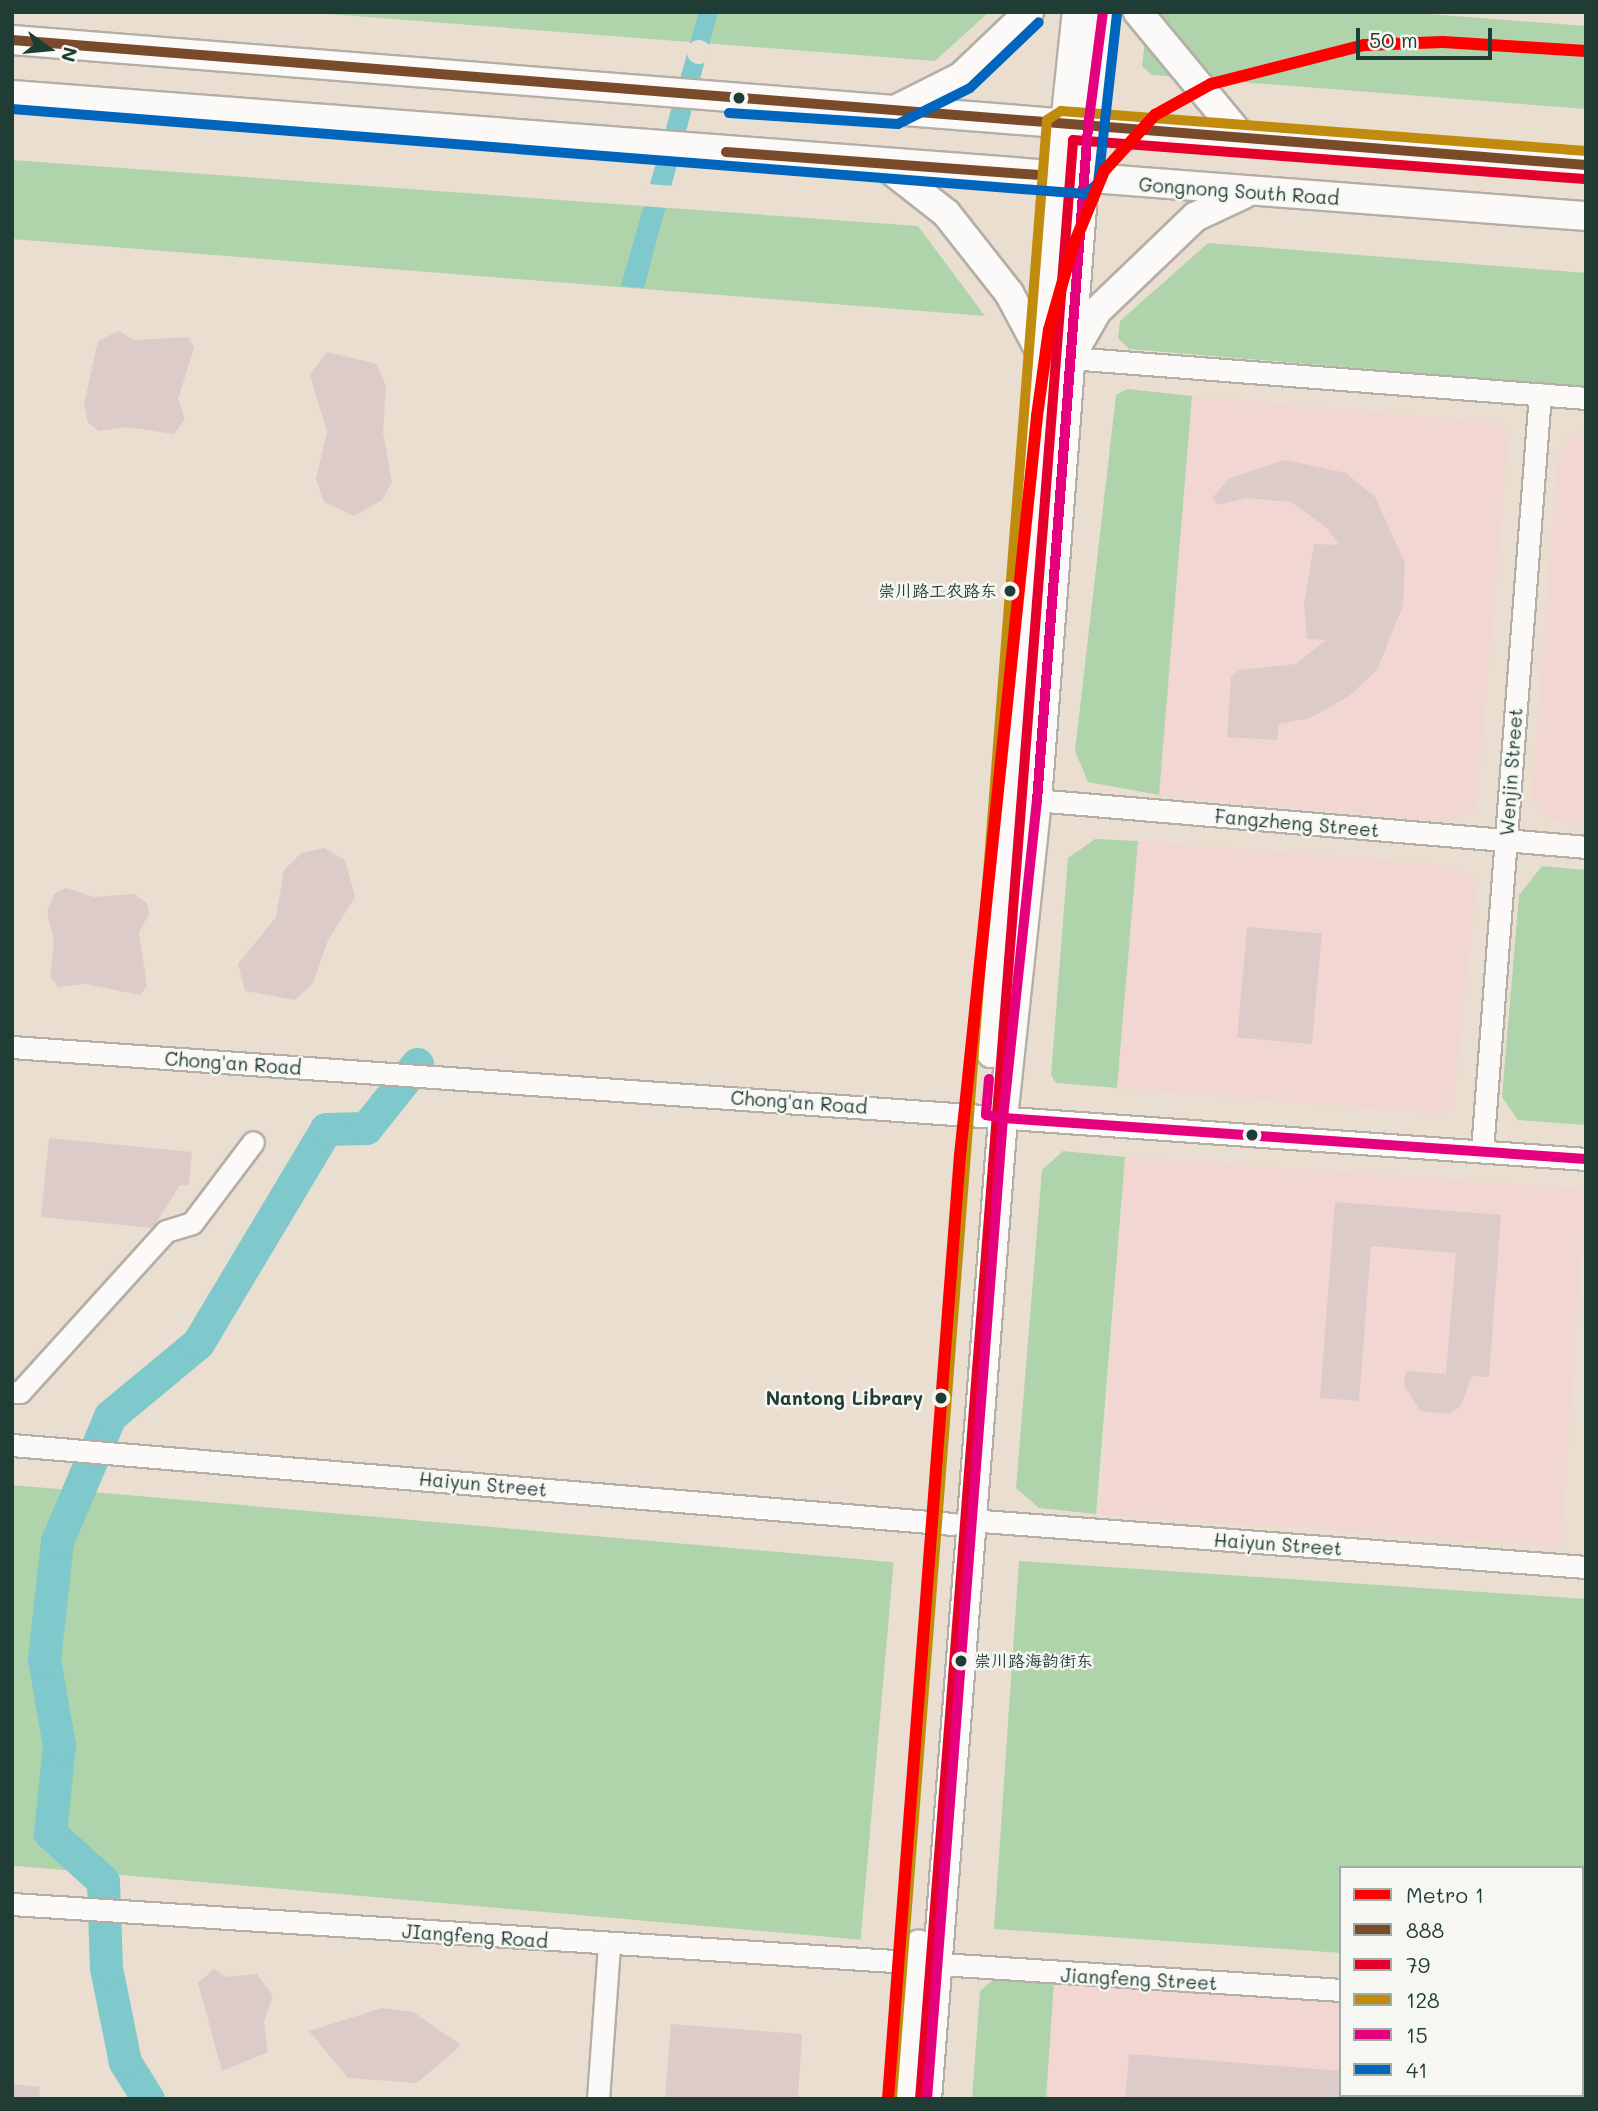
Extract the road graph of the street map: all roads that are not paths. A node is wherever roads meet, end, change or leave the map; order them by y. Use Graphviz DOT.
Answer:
graph roads {
  1 [pos="1029,12"];
  2 [pos="1077,12"];
  3 [pos="1103,12"];
  4 [pos="1138,12"];
  5 [pos="12,40"];
  6 [pos="12,95"];
  7 [pos="895,110"];
  8 [pos="1060,125"];
  9 [pos="1088,127"];
  10 [pos="1244,139"];
  11 [pos="1586,165"];
  12 [pos="886,166"];
  13 [pos="1056,177"];
  14 [pos="1084,180"];
  15 [pos="1247,193"];
  16 [pos="1586,216"];
  17 [pos="1041,354"];
  18 [pos="1070,358"];
  19 [pos="1540,394"];
  20 [pos="1586,398"];
  21 [pos="1009,798"];
  22 [pos="1037,801"];
  23 [pos="1506,841"];
  24 [pos="1586,847"];
  25 [pos="12,1047"];
  26 [pos="994,1117"];
  27 [pos="253,1142"];
  28 [pos="1482,1151"];
  29 [pos="1586,1159"];
  30 [pos="12,1392"];
  31 [pos="12,1445"];
  32 [pos="961,1522"];
  33 [pos="1586,1567"];
  34 [pos="12,1904"];
  35 [pos="609,1945"];
  36 [pos="928,1966"];
  37 [pos="1339,1990"];
  38 [pos="598,2099"];
  39 [pos="906,2099"];
  40 [pos="927,2099"];
  1 -- 7 [label="main road"];
  2 -- 8 [label="main road"];
  3 -- 9 [label="main road"];
  4 -- 10 [label="main road"];
  5 -- 7 [label="main road"];
  6 -- 12 [label="main road, Gongnong South Road"];
  7 -- 8 [label="main road"];
  8 -- 9 [label="main road"];
  8 -- 13 [label="main road"];
  9 -- 10 [label="main road"];
  9 -- 14 [label="main road"];
  10 -- 11 [label="main road"];
  12 -- 13 [label="main road, Gongnong South Road"];
  12 -- 17 [label="main road"];
  13 -- 14 [label="main road, Gongnong South Road"];
  13 -- 17 [label="main road"];
  14 -- 15 [label="main road, Gongnong South Road"];
  14 -- 18 [label="main road"];
  15 -- 16 [label="main road, Gongnong South Road"];
  15 -- 18 [label="main road"];
  17 -- 21 [label="main road"];
  18 -- 19 [label="street"];
  18 -- 22 [label="main road"];
  19 -- 20 [label="street"];
  19 -- 23 [label="street, Wenjin Street"];
  21 -- 22 [label="street, Fangzheng Street"];
  21 -- 26 [label="main road"];
  22 -- 23 [label="street, Fangzheng Street"];
  22 -- 26 [label="main road"];
  23 -- 24 [label="street, Fangzheng Street"];
  23 -- 28 [label="street, Wenjin Street"];
  25 -- 26 [label="street, Chong'an Road"];
  26 -- 28 [label="street, Chong'an Road"];
  26 -- 32 [label="main road"];
  27 -- 30 [label="street"];
  28 -- 29 [label="street, Chong'an Road"];
  31 -- 32 [label="street, Haiyun Street"];
  32 -- 33 [label="street, Haiyun Street"];
  32 -- 36 [label="main road"];
  34 -- 35 [label="street, JIangfeng Road"];
  35 -- 36 [label="street, JIangfeng Road"];
  35 -- 38 [label="street"];
  36 -- 37 [label="street, Jiangfeng Street"];
  36 -- 39 [label="main road"];
  36 -- 40 [label="main road"];
}
